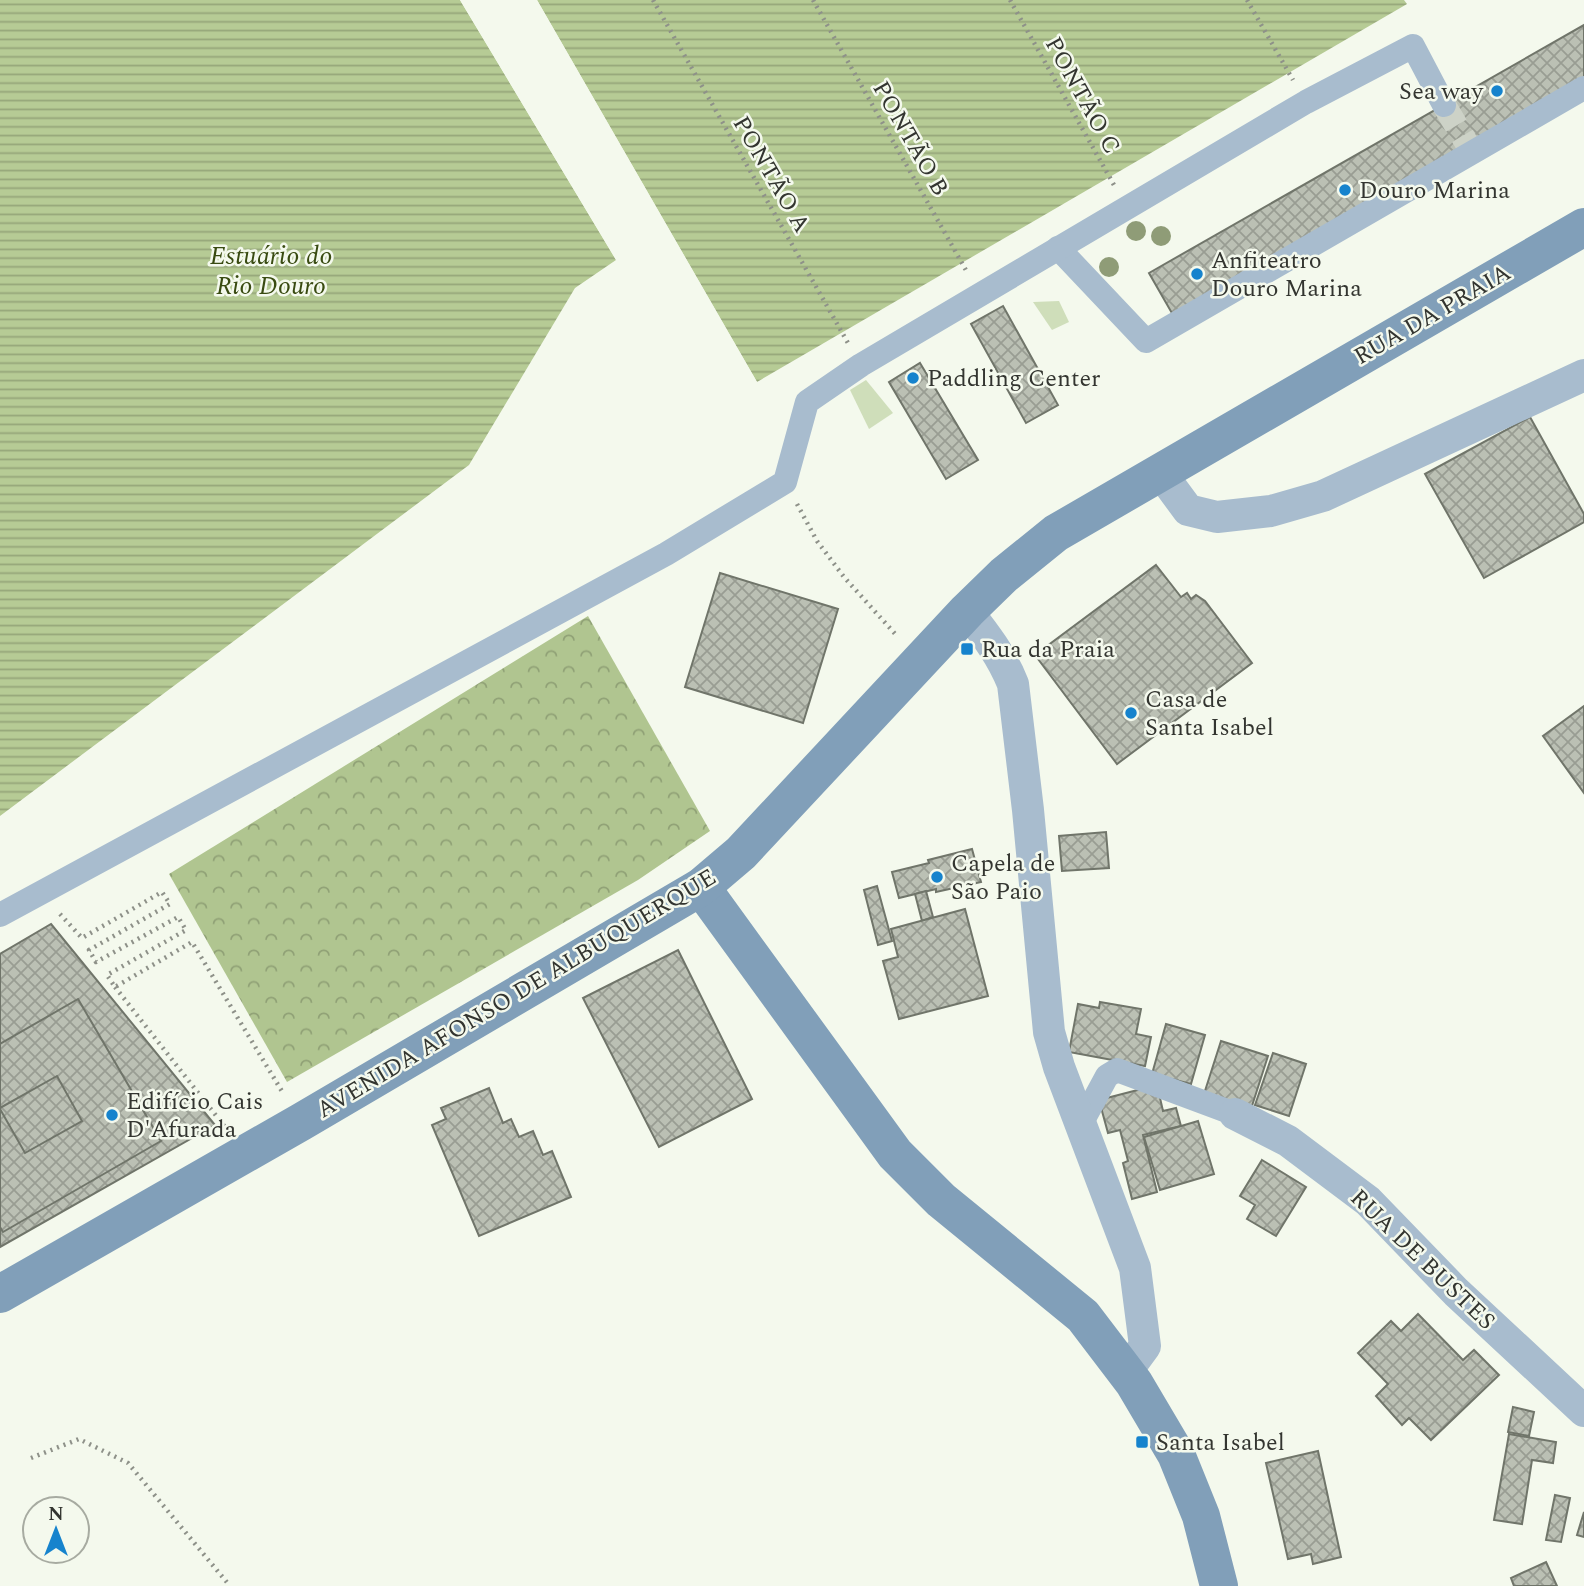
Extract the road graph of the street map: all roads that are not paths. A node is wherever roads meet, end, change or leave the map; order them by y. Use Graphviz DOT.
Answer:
graph roads {
  1 [pos="1584,88"];
  2 [pos="1444,105"];
  3 [pos="1584,227"];
  4 [pos="1058,248"];
  5 [pos="1584,375"];
  6 [pos="1160,472"];
  7 [pos="967,611"];
  8 [pos="701,887"];
  9 [pos="0,915"];
  10 [pos="1235,1114"];
  11 [pos="1081,1124"];
  12 [pos="0,1294"];
  13 [pos="1126,1372"];
  14 [pos="1584,1412"];
  15 [pos="1219,1586"];
  1 -- 4 [label="street"];
  2 -- 4 [label="street"];
  3 -- 6 [label="main road, RUA DA PRAIA"];
  4 -- 9 [label="street"];
  5 -- 6 [label="street"];
  6 -- 7 [label="main road, RUA DA PRAIA"];
  7 -- 8 [label="main road, AVENIDA AFONSO DE ALBUQUERQUE"];
  7 -- 11 [label="street"];
  8 -- 12 [label="main road, AVENIDA AFONSO DE ALBUQUERQUE"];
  8 -- 13 [label="main road"];
  10 -- 11 [label="street, RUA DE BUSTES"];
  10 -- 14 [label="street, RUA DE BUSTES"];
  11 -- 13 [label="street"];
  13 -- 15 [label="main road"];
}
